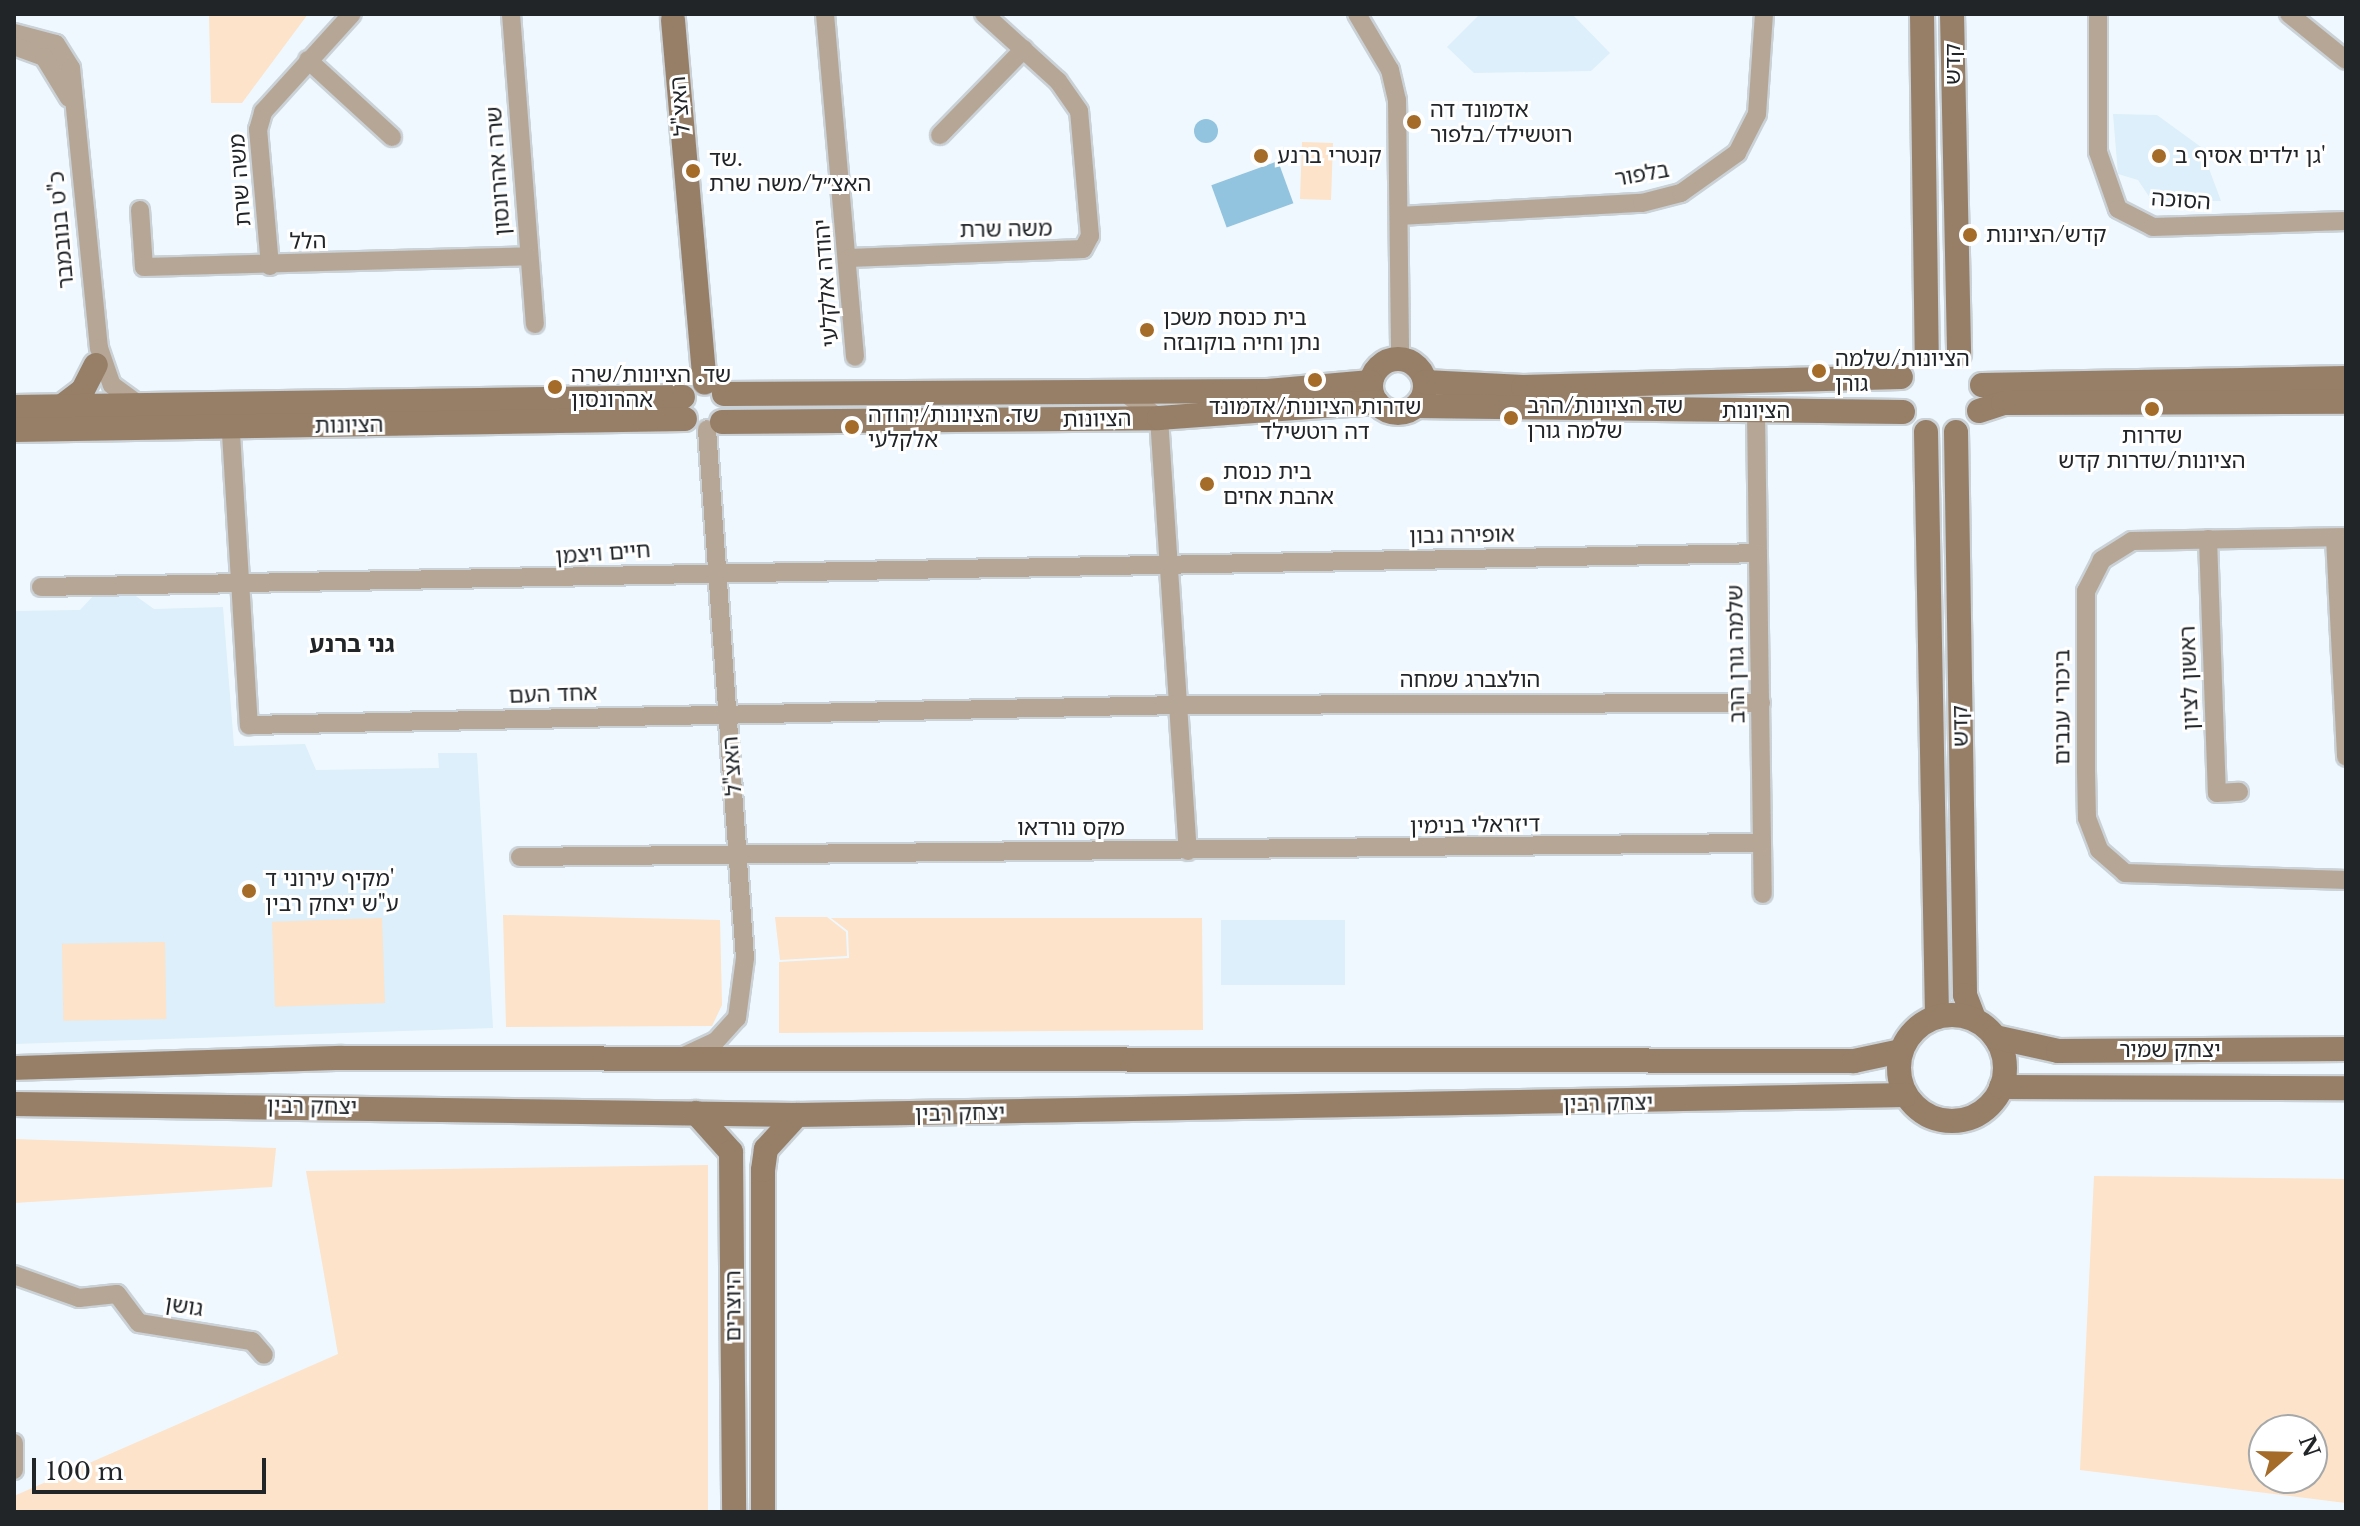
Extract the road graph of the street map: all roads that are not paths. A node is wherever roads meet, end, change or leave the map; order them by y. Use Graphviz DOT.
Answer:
graph roads {
  1 [pos="352,14"];
  2 [pos="511,14"];
  3 [pos="825,14"];
  4 [pos="984,14"];
  5 [pos="1357,14"];
  6 [pos="1764,14"];
  7 [pos="1922,14"];
  8 [pos="1952,14"];
  9 [pos="2098,14"];
  10 [pos="2289,14"];
  11 [pos="672,16"];
  12 [pos="14,33"];
  13 [pos="14,46"];
  14 [pos="1024,49"];
  15 [pos="308,60"];
  16 [pos="2346,60"];
  17 [pos="76,117"];
  18 [pos="940,135"];
  19 [pos="392,137"];
  20 [pos="140,210"];
  21 [pos="1399,216"];
  22 [pos="2346,221"];
  23 [pos="529,256"];
  24 [pos="849,258"];
  25 [pos="270,266"];
  26 [pos="535,324"];
  27 [pos="97,338"];
  28 [pos="1927,352"];
  29 [pos="1959,354"];
  30 [pos="855,357"];
  31 [pos="1400,359"];
  32 [pos="96,365"];
  33 [pos="1901,377"];
  34 [pos="2346,378"];
  35 [pos="1425,382"];
  36 [pos="1982,385"];
  37 [pos="715,389"];
  38 [pos="1119,391"];
  39 [pos="1268,391"];
  40 [pos="1374,392"];
  41 [pos="2346,402"];
  42 [pos="110,405"];
  43 [pos="62,406"];
  44 [pos="1417,406"];
  45 [pos="14,407"];
  46 [pos="1979,411"];
  47 [pos="1903,412"];
  48 [pos="1756,413"];
  49 [pos="143,417"];
  50 [pos="230,417"];
  51 [pos="699,417"];
  52 [pos="1159,418"];
  53 [pos="14,430"];
  54 [pos="1926,432"];
  55 [pos="1956,432"];
  56 [pos="2341,538"];
  57 [pos="2208,539"];
  58 [pos="1758,553"];
  59 [pos="1168,560"];
  60 [pos="718,570"];
  61 [pos="240,586"];
  62 [pos="41,587"];
  63 [pos="1761,703"];
  64 [pos="1179,705"];
  65 [pos="728,713"];
  66 [pos="2346,757"];
  67 [pos="2239,792"];
  68 [pos="1762,843"];
  69 [pos="1188,851"];
  70 [pos="520,857"];
  71 [pos="738,857"];
  72 [pos="2346,880"];
  73 [pos="1763,894"];
  74 [pos="1937,1017"];
  75 [pos="1974,1019"];
  76 [pos="1995,1037"];
  77 [pos="2346,1049"];
  78 [pos="1901,1051"];
  79 [pos="667,1060"];
  80 [pos="14,1068"];
  81 [pos="2001,1087"];
  82 [pos="2346,1088"];
  83 [pos="1906,1095"];
  84 [pos="52,1103"];
  85 [pos="14,1104"];
  86 [pos="696,1113"];
  87 [pos="14,1114"];
  88 [pos="797,1115"];
  89 [pos="14,1275"];
  90 [pos="264,1355"];
  91 [pos="14,1443"];
  92 [pos="14,1470"];
  93 [pos="734,1512"];
  94 [pos="763,1512"];
  1 -- 15 [label="street, משה שרת"];
  2 -- 23 [label="street, שרה אהרונסון"];
  3 -- 24 [label="street, יהודה אלקלעי"];
  4 -- 14 [label="street, משה שרת"];
  5 -- 21 [label="street"];
  6 -- 21 [label="street, בלפור"];
  7 -- 28 [label="main road, קדש"];
  8 -- 29 [label="main road, קדש"];
  9 -- 22 [label="street, הסוכה"];
  10 -- 16 [label="street"];
  11 -- 37 [label="main road, האצ\"ל"];
  12 -- 17 [label="street, כ\"ט בנובמבר"];
  13 -- 17 [label="street, כ\"ט בנובמבר"];
  14 -- 18 [label="street"];
  14 -- 24 [label="street, משה שרת"];
  15 -- 19 [label="street"];
  15 -- 25 [label="street, משה שרת"];
  17 -- 27 [label="street, כ\"ט בנובמבר"];
  20 -- 25 [label="street, הלל"];
  21 -- 31 [label="street"];
  23 -- 25 [label="street, הלל"];
  23 -- 26 [label="street, שרה אהרונסון"];
  24 -- 30 [label="street, יהודה אלקלעי"];
  27 -- 32 [label="street, כ\"ט בנובמבר"];
  27 -- 49 [label="street, כ\"ט בנובמבר"];
  28 -- 29 [label="main road"];
  28 -- 33 [label="main road"];
  29 -- 36 [label="main road"];
  31 -- 35 [label="main road"];
  31 -- 40 [label="main road"];
  32 -- 42 [label="street, כ\"ט בנובמבר"];
  32 -- 43 [label="main road"];
  33 -- 35 [label="main road, הציונות"];
  33 -- 47 [label="main road"];
  34 -- 36 [label="main road"];
  35 -- 44 [label="main road"];
  36 -- 46 [label="main road"];
  37 -- 38 [label="main road, הציונות"];
  37 -- 51 [label="main road, האצ\"ל"];
  37 -- 51 [label="main road"];
  38 -- 39 [label="main road, הציונות"];
  38 -- 52 [label="street"];
  39 -- 40 [label="main road, הציונות"];
  39 -- 52 [label="street"];
  40 -- 44 [label="main road"];
  40 -- 52 [label="main road, הציונות"];
  41 -- 46 [label="main road"];
  42 -- 43 [label="main road, הציונות"];
  42 -- 49 [label="main road, הציונות"];
  43 -- 45 [label="main road, הציונות"];
  44 -- 48 [label="main road, הציונות"];
  46 -- 55 [label="main road"];
  47 -- 48 [label="main road, הציונות"];
  47 -- 54 [label="main road"];
  48 -- 58 [label="street, שלמה גורן הרב"];
  49 -- 50 [label="main road, הציונות"];
  49 -- 53 [label="main road, הציונות"];
  50 -- 51 [label="main road, הציונות"];
  50 -- 61 [label="street, אחד העם"];
  51 -- 52 [label="main road, הציונות"];
  51 -- 60 [label="street, האצ\"ל"];
  52 -- 59 [label="street"];
  54 -- 55 [label="main road"];
  54 -- 74 [label="main road, קדש"];
  55 -- 75 [label="main road, קדש"];
  56 -- 57 [label="street, ביכורי ענבים"];
  56 -- 66 [label="street"];
  57 -- 67 [label="street, ראשון לציון"];
  57 -- 72 [label="street, ביכורי ענבים"];
  58 -- 59 [label="street, אופירה נבון"];
  58 -- 63 [label="street, שלמה גורן הרב"];
  59 -- 60 [label="street, חיים ויצמן"];
  59 -- 64 [label="street"];
  60 -- 61 [label="street, חיים ויצמן"];
  60 -- 65 [label="street, האצ\"ל"];
  61 -- 62 [label="street, חיים ויצמן"];
  61 -- 65 [label="street, אחד העם"];
  63 -- 64 [label="street, הולצברג שמחה"];
  63 -- 68 [label="street, שלמה גורן הרב"];
  64 -- 65 [label="street, אחד העם"];
  64 -- 69 [label="street"];
  65 -- 71 [label="street, האצ\"ל"];
  68 -- 69 [label="street, דיזראלי בנימין"];
  68 -- 73 [label="street, שלמה גורן הרב"];
  69 -- 71 [label="street, מקס נורדאו"];
  70 -- 71 [label="street, מקס נורדאו"];
  71 -- 79 [label="street, האצ\"ל"];
  74 -- 75 [label="main road"];
  74 -- 78 [label="main road"];
  75 -- 76 [label="main road"];
  76 -- 77 [label="main road, יצחק שמיר"];
  76 -- 81 [label="main road"];
  78 -- 79 [label="main road, יצחק רבין"];
  78 -- 83 [label="main road"];
  79 -- 80 [label="main road, יצחק רבין"];
  81 -- 82 [label="main road, יצחק שמיר"];
  81 -- 83 [label="main road"];
  83 -- 88 [label="main road, יצחק רבין"];
  84 -- 85 [label="main road, יצחק רבין"];
  84 -- 86 [label="main road, יצחק רבין"];
  84 -- 87 [label="main road"];
  86 -- 88 [label="main road, יצחק רבין"];
  86 -- 93 [label="main road, היוצרים"];
  88 -- 94 [label="main road, היוצרים"];
  89 -- 90 [label="street, גושן"];
  91 -- 92 [label="street"];
}
